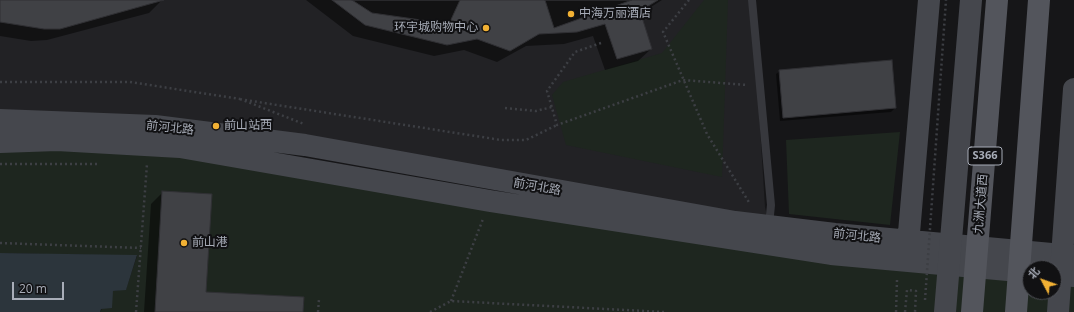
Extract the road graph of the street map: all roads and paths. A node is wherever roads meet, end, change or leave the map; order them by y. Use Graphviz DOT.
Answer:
graph roads {
  1 [pos="689,0"];
  2 [pos="752,0"];
  3 [pos="929,0"];
  4 [pos="946,0"];
  5 [pos="971,0"];
  6 [pos="997,0"];
  7 [pos="1040,0"];
  8 [pos="601,43"];
  9 [pos="683,80"];
  10 [pos="0,82"];
  11 [pos="761,86"];
  12 [pos="1074,89"];
  13 [pos="240,99"];
  14 [pos="552,107"];
  15 [pos="506,108"];
  16 [pos="0,120"];
  17 [pos="305,124"];
  18 [pos="557,125"];
  19 [pos="0,142"];
  20 [pos="150,146"];
  21 [pos="490,201"];
  22 [pos="770,215"];
  23 [pos="0,243"];
  24 [pos="141,248"];
  25 [pos="1074,256"];
  26 [pos="904,258"];
  27 [pos="1022,271"];
  28 [pos="1062,275"];
  29 [pos="1074,276"];
  30 [pos="319,299"];
  31 [pos="451,301"];
  32 [pos="924,305"];
  33 [pos="136,312"];
  34 [pos="318,312"];
  35 [pos="430,312"];
  36 [pos="664,312"];
  37 [pos="896,312"];
  38 [pos="905,312"];
  39 [pos="915,312"];
  40 [pos="945,312"];
  41 [pos="972,312"];
  42 [pos="1016,312"];
  43 [pos="1058,312"];
  1 -- 9 [label="path"];
  2 -- 11 [label="lane"];
  3 -- 26 [label="main road"];
  4 -- 32 [label="path, bridge"];
  5 -- 40 [label="main road, bridge"];
  6 -- 41 [label="main road, 九洲大道西 / S366, bridge"];
  7 -- 42 [label="main road, bridge"];
  8 -- 14 [label="path"];
  9 -- 11 [label="path"];
  9 -- 18 [label="path"];
  9 -- 22 [label="path"];
  10 -- 13 [label="path"];
  11 -- 22 [label="lane"];
  12 -- 43 [label="main road, bridge"];
  13 -- 17 [label="path"];
  13 -- 18 [label="path"];
  14 -- 15 [label="path"];
  14 -- 18 [label="path"];
  16 -- 22 [label="main road, 前河北路"];
  19 -- 20 [label="main road, 前河北路"];
  20 -- 21 [label="main road, 前河北路"];
  20 -- 24 [label="path"];
  21 -- 26 [label="main road, 前河北路"];
  21 -- 31 [label="path"];
  22 -- 26 [label="main road, 前河北路"];
  23 -- 24 [label="path"];
  24 -- 33 [label="path"];
  25 -- 26 [label="main road, 前河北路"];
  26 -- 27 [label="main road, 前河北路"];
  26 -- 37 [label="path"];
  28 -- 29 [label="main road"];
  30 -- 34 [label="path"];
  31 -- 35 [label="path"];
  31 -- 36 [label="path"];
  38 -- 39 [label="path"];
}
